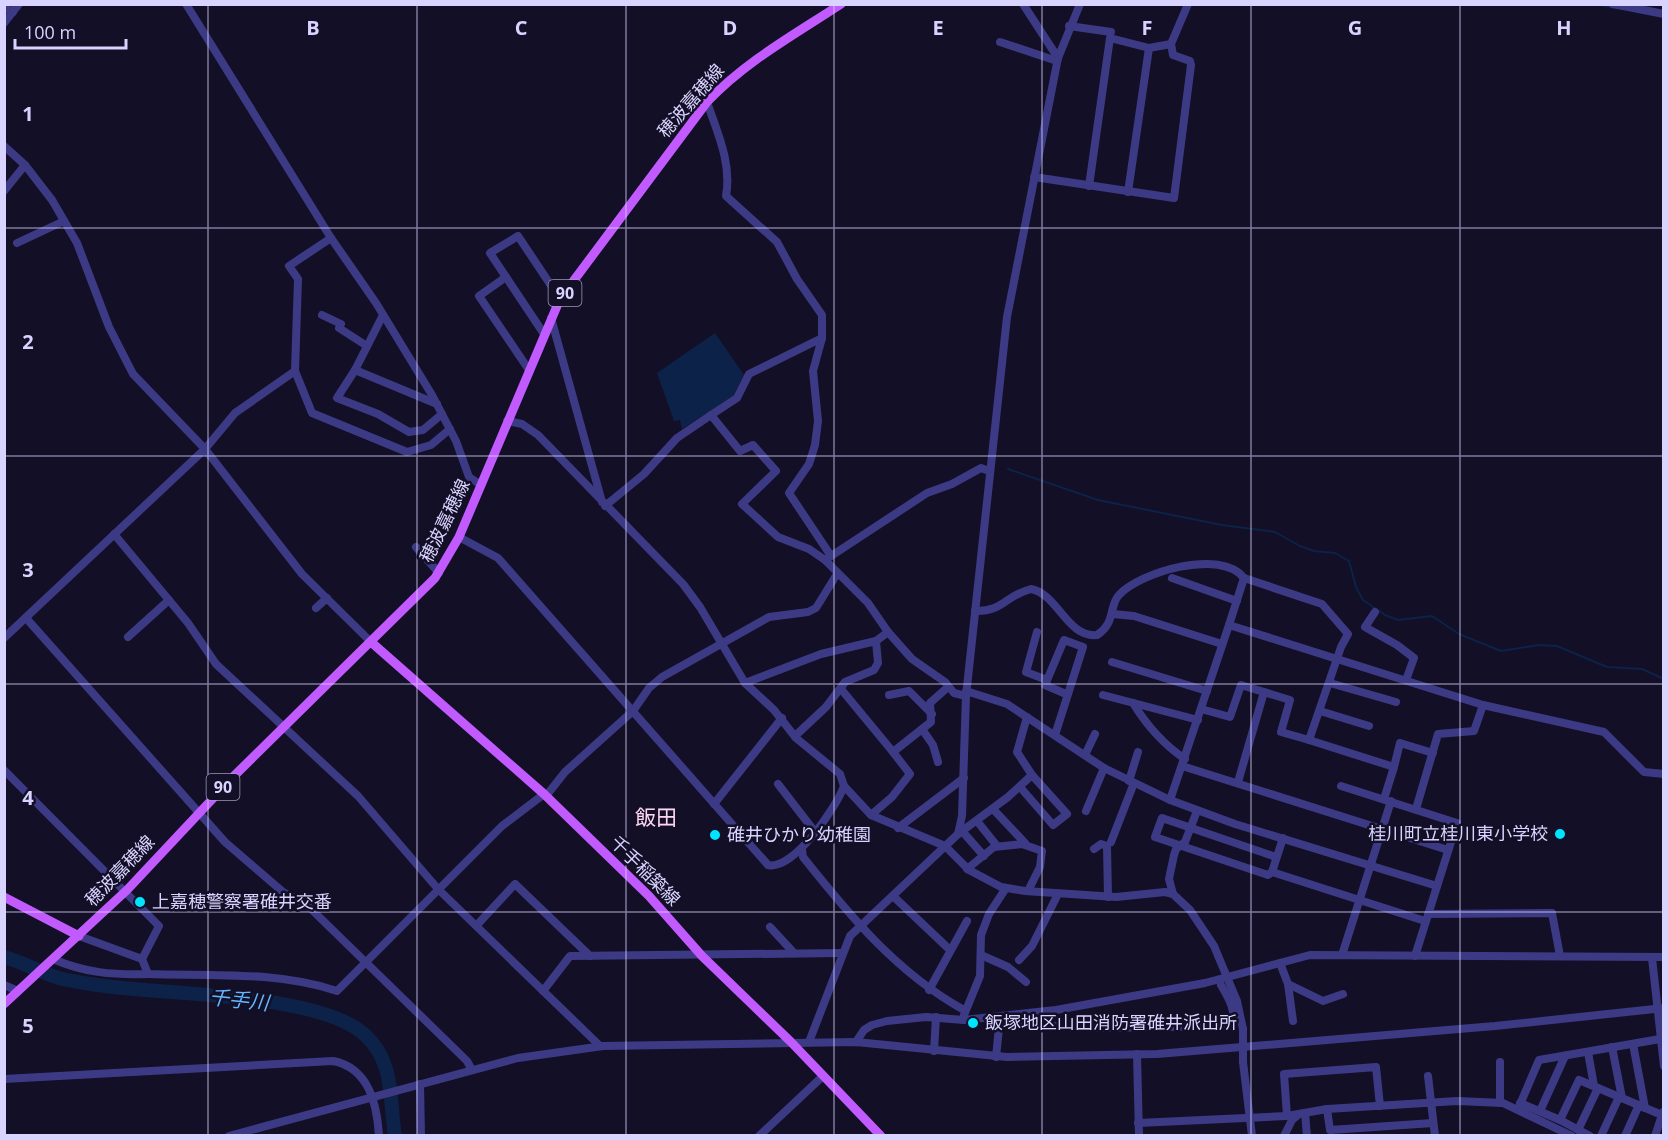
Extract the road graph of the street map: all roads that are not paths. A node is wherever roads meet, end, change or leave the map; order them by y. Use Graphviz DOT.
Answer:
graph roads {
  1 [pos="19,4"];
  2 [pos="186,4"];
  3 [pos="841,4"];
  4 [pos="1023,4"];
  5 [pos="1080,4"];
  6 [pos="1188,4"];
  7 [pos="1613,4"];
  8 [pos="4,7"];
  9 [pos="13,12"];
  10 [pos="1664,14"];
  11 [pos="4,23"];
  12 [pos="1069,26"];
  13 [pos="1111,32"];
  14 [pos="1000,42"];
  15 [pos="1171,44"];
  16 [pos="1149,48"];
  17 [pos="1058,59"];
  18 [pos="707,102"];
  19 [pos="4,146"];
  20 [pos="25,165"];
  21 [pos="1034,177"];
  22 [pos="1089,186"];
  23 [pos="4,191"];
  24 [pos="1128,192"];
  25 [pos="64,221"];
  26 [pos="331,238"];
  27 [pos="18,243"];
  28 [pos="506,278"];
  29 [pos="560,299"];
  30 [pos="321,315"];
  31 [pos="383,315"];
  32 [pos="551,318"];
  33 [pos="544,334"];
  34 [pos="822,338"];
  35 [pos="367,346"];
  36 [pos="355,370"];
  37 [pos="529,370"];
  38 [pos="295,371"];
  39 [pos="437,404"];
  40 [pos="442,414"];
  41 [pos="711,415"];
  42 [pos="507,421"];
  43 [pos="450,429"];
  44 [pos="205,449"];
  45 [pos="989,471"];
  46 [pos="481,485"];
  47 [pos="604,504"];
  48 [pos="114,534"];
  49 [pos="459,537"];
  50 [pos="416,547"];
  51 [pos="828,558"];
  52 [pos="439,573"];
  53 [pos="837,574"];
  54 [pos="1172,578"];
  55 [pos="1244,578"];
  56 [pos="327,598"];
  57 [pos="169,600"];
  58 [pos="1237,601"];
  59 [pos="316,608"];
  60 [pos="975,611"];
  61 [pos="1375,612"];
  62 [pos="1113,614"];
  63 [pos="26,618"];
  64 [pos="1229,625"];
  65 [pos="888,632"];
  66 [pos="1037,632"];
  67 [pos="128,637"];
  68 [pos="4,638"];
  69 [pos="876,641"];
  70 [pos="371,642"];
  71 [pos="721,642"];
  72 [pos="1222,644"];
  73 [pos="1337,658"];
  74 [pos="1112,662"];
  75 [pos="1047,680"];
  76 [pos="1406,681"];
  77 [pos="1330,682"];
  78 [pos="745,683"];
  79 [pos="948,687"];
  80 [pos="840,689"];
  81 [pos="1207,691"];
  82 [pos="1264,692"];
  83 [pos="966,693"];
  84 [pos="1066,694"];
  85 [pos="889,695"];
  86 [pos="1103,695"];
  87 [pos="1396,702"];
  88 [pos="1133,704"];
  89 [pos="1483,705"];
  90 [pos="1201,709"];
  91 [pos="633,711"];
  92 [pos="1320,711"];
  93 [pos="932,714"];
  94 [pos="1027,717"];
  95 [pos="782,718"];
  96 [pos="1197,720"];
  97 [pos="1369,726"];
  98 [pos="284,727"];
  99 [pos="922,729"];
  100 [pos="1095,734"];
  101 [pos="1055,735"];
  102 [pos="795,736"];
  103 [pos="1309,741"];
  104 [pos="1138,752"];
  105 [pos="892,753"];
  106 [pos="1432,753"];
  107 [pos="1085,755"];
  108 [pos="938,762"];
  109 [pos="1183,763"];
  110 [pos="1394,767"];
  111 [pos="1104,768"];
  112 [pos="4,770"];
  113 [pos="1664,774"];
  114 [pos="1032,775"];
  115 [pos="964,778"];
  116 [pos="1131,782"];
  117 [pos="1238,782"];
  118 [pos="778,784"];
  119 [pos="844,786"];
  120 [pos="1341,786"];
  121 [pos="1020,787"];
  122 [pos="545,795"];
  123 [pos="1170,800"];
  124 [pos="1388,800"];
  125 [pos="714,804"];
  126 [pos="993,809"];
  127 [pos="1416,809"];
  128 [pos="1086,810"];
  129 [pos="1197,811"];
  130 [pos="199,812"];
  131 [pos="871,815"];
  132 [pos="977,820"];
  133 [pos="898,828"];
  134 [pos="1383,828"];
  135 [pos="1190,829"];
  136 [pos="815,832"];
  137 [pos="960,832"];
  138 [pos="1282,838"];
  139 [pos="1111,842"];
  140 [pos="945,846"];
  141 [pos="998,846"];
  142 [pos="1029,846"];
  143 [pos="1179,846"];
  144 [pos="1094,849"];
  145 [pos="802,850"];
  146 [pos="1448,850"];
  147 [pos="984,856"];
  148 [pos="1276,857"];
  149 [pos="1371,866"];
  150 [pos="967,869"];
  151 [pos="1272,872"];
  152 [pos="1437,886"];
  153 [pos="1006,888"];
  154 [pos="438,889"];
  155 [pos="126,890"];
  156 [pos="1028,891"];
  157 [pos="1058,894"];
  158 [pos="1173,894"];
  159 [pos="893,896"];
  160 [pos="4,897"];
  161 [pos="1108,897"];
  162 [pos="1359,900"];
  163 [pos="1426,917"];
  164 [pos="967,921"];
  165 [pos="477,925"];
  166 [pos="859,925"];
  167 [pos="770,927"];
  168 [pos="80,936"];
  169 [pos="949,950"];
  170 [pos="794,953"];
  171 [pos="842,953"];
  172 [pos="981,955"];
  173 [pos="1342,955"];
  174 [pos="590,956"];
  175 [pos="702,956"];
  176 [pos="1415,956"];
  177 [pos="1560,956"];
  178 [pos="1664,957"];
  179 [pos="1652,958"];
  180 [pos="142,959"];
  181 [pos="52,960"];
  182 [pos="1019,960"];
  183 [pos="365,961"];
  184 [pos="1280,963"];
  185 [pos="148,974"];
  186 [pos="1227,977"];
  187 [pos="1026,982"];
  188 [pos="1288,984"];
  189 [pos="4,985"];
  190 [pos="1221,985"];
  191 [pos="19,990"];
  192 [pos="929,990"];
  193 [pos="543,991"];
  194 [pos="1343,994"];
  195 [pos="4,1004"];
  196 [pos="1660,1009"];
  197 [pos="964,1010"];
  198 [pos="936,1017"];
  199 [pos="1000,1018"];
  200 [pos="964,1020"];
  201 [pos="1293,1021"];
  202 [pos="1660,1039"];
  203 [pos="791,1042"];
  204 [pos="809,1042"];
  205 [pos="856,1042"];
  206 [pos="1633,1044"];
  207 [pos="600,1046"];
  208 [pos="1612,1047"];
  209 [pos="1663,1050"];
  210 [pos="934,1051"];
  211 [pos="1588,1052"];
  212 [pos="1137,1054"];
  213 [pos="1565,1056"];
  214 [pos="996,1057"];
  215 [pos="1500,1062"];
  216 [pos="1664,1066"];
  217 [pos="472,1070"];
  218 [pos="823,1076"];
  219 [pos="1428,1076"];
  220 [pos="4,1079"];
  221 [pos="418,1084"];
  222 [pos="1596,1087"];
  223 [pos="372,1096"];
  224 [pos="1620,1097"];
  225 [pos="1431,1102"];
  226 [pos="1500,1103"];
  227 [pos="1380,1106"];
  228 [pos="1519,1106"];
  229 [pos="1642,1106"];
  230 [pos="1328,1109"];
  231 [pos="1540,1111"];
  232 [pos="1303,1113"];
  233 [pos="1663,1113"];
  234 [pos="1287,1116"];
  235 [pos="1249,1117"];
  236 [pos="1560,1120"];
  237 [pos="1433,1123"];
  238 [pos="1138,1124"];
  239 [pos="1575,1133"];
  240 [pos="230,1136"];
  241 [pos="379,1136"];
  242 [pos="421,1136"];
  243 [pos="759,1136"];
  244 [pos="881,1136"];
  245 [pos="1139,1136"];
  246 [pos="1252,1136"];
  247 [pos="1284,1136"];
  248 [pos="1307,1136"];
  249 [pos="1435,1136"];
  250 [pos="1590,1136"];
  251 [pos="1601,1136"];
  252 [pos="1625,1136"];
  253 [pos="1655,1136"];
  1 -- 9 [label="street"];
  2 -- 26 [label="street"];
  3 -- 18 [label="main road, 穂波嘉穂線 / 90"];
  4 -- 17 [label="street"];
  5 -- 12 [label="street"];
  6 -- 15 [label="street"];
  7 -- 10 [label="street"];
  8 -- 9 [label="street"];
  9 -- 11 [label="street"];
  12 -- 13 [label="street"];
  12 -- 17 [label="street"];
  14 -- 17 [label="street"];
  15 -- 16 [label="street"];
  15 -- 24 [label="street"];
  16 -- 22 [label="street"];
  16 -- 24 [label="street"];
  17 -- 21 [label="street"];
  18 -- 29 [label="main road, 穂波嘉穂線 / 90"];
  18 -- 34 [label="street"];
  19 -- 20 [label="street"];
  20 -- 23 [label="street"];
  20 -- 25 [label="street"];
  21 -- 22 [label="street"];
  21 -- 45 [label="street"];
  22 -- 24 [label="street"];
  25 -- 27 [label="street"];
  25 -- 44 [label="street"];
  26 -- 31 [label="street"];
  26 -- 38 [label="street"];
  28 -- 29 [label="street"];
  28 -- 33 [label="street"];
  28 -- 37 [label="street"];
  29 -- 32 [label="main road, 穂波嘉穂線 / 90"];
  30 -- 35 [label="street"];
  31 -- 35 [label="street"];
  31 -- 39 [label="street"];
  32 -- 33 [label="main road, 穂波嘉穂線 / 90"];
  32 -- 47 [label="street"];
  33 -- 37 [label="main road, 穂波嘉穂線 / 90"];
  34 -- 41 [label="street"];
  34 -- 51 [label="street"];
  35 -- 36 [label="street"];
  36 -- 39 [label="street"];
  36 -- 40 [label="street"];
  37 -- 42 [label="main road, 穂波嘉穂線 / 90"];
  38 -- 43 [label="street"];
  38 -- 44 [label="street"];
  39 -- 40 [label="street"];
  40 -- 43 [label="street"];
  41 -- 47 [label="street"];
  41 -- 51 [label="street"];
  42 -- 46 [label="main road, 穂波嘉穂線 / 90"];
  42 -- 47 [label="street"];
  43 -- 46 [label="street"];
  44 -- 48 [label="street"];
  44 -- 56 [label="street"];
  45 -- 51 [label="street"];
  45 -- 60 [label="street"];
  46 -- 49 [label="main road, 穂波嘉穂線 / 90"];
  47 -- 71 [label="street"];
  48 -- 57 [label="street"];
  48 -- 63 [label="street"];
  49 -- 52 [label="main road, 穂波嘉穂線 / 90"];
  49 -- 91 [label="street"];
  50 -- 52 [label="street"];
  51 -- 53 [label="street"];
  52 -- 70 [label="main road, 穂波嘉穂線 / 90"];
  53 -- 65 [label="street"];
  53 -- 71 [label="street"];
  54 -- 58 [label="street"];
  55 -- 58 [label="street"];
  55 -- 62 [label="street"];
  55 -- 73 [label="street"];
  56 -- 59 [label="street"];
  56 -- 70 [label="street"];
  57 -- 67 [label="street"];
  57 -- 98 [label="street"];
  58 -- 64 [label="street"];
  60 -- 62 [label="street"];
  60 -- 83 [label="street"];
  61 -- 76 [label="street"];
  62 -- 72 [label="street"];
  63 -- 68 [label="street"];
  63 -- 130 [label="street"];
  64 -- 72 [label="street"];
  64 -- 73 [label="street"];
  65 -- 69 [label="street"];
  65 -- 79 [label="street"];
  66 -- 75 [label="street"];
  69 -- 78 [label="street"];
  69 -- 80 [label="street"];
  70 -- 98 [label="main road, 穂波嘉穂線 / 90"];
  70 -- 122 [label="main road, 千手稲築線"];
  71 -- 78 [label="street"];
  71 -- 91 [label="street"];
  72 -- 81 [label="street"];
  73 -- 76 [label="street"];
  73 -- 77 [label="street"];
  74 -- 81 [label="street"];
  75 -- 84 [label="street"];
  75 -- 84 [label="street"];
  76 -- 89 [label="street"];
  77 -- 87 [label="street"];
  77 -- 92 [label="street"];
  78 -- 95 [label="street"];
  79 -- 83 [label="street"];
  79 -- 93 [label="street"];
  80 -- 102 [label="street"];
  80 -- 105 [label="street"];
  81 -- 90 [label="street"];
  82 -- 90 [label="street"];
  82 -- 103 [label="street"];
  82 -- 117 [label="street"];
  83 -- 94 [label="street"];
  83 -- 115 [label="street"];
  84 -- 101 [label="street"];
  85 -- 93 [label="street"];
  86 -- 88 [label="street"];
  88 -- 96 [label="street"];
  88 -- 109 [label="street"];
  89 -- 106 [label="street"];
  89 -- 113 [label="street"];
  90 -- 96 [label="street"];
  91 -- 122 [label="street"];
  91 -- 125 [label="street"];
  92 -- 97 [label="street"];
  92 -- 103 [label="street"];
  93 -- 99 [label="street"];
  94 -- 101 [label="street"];
  94 -- 114 [label="street"];
  95 -- 102 [label="street"];
  95 -- 125 [label="street"];
  96 -- 109 [label="street"];
  98 -- 130 [label="main road, 穂波嘉穂線 / 90"];
  98 -- 154 [label="street"];
  99 -- 105 [label="street"];
  99 -- 108 [label="street"];
  100 -- 107 [label="street"];
  101 -- 107 [label="street"];
  102 -- 119 [label="street"];
  103 -- 110 [label="street"];
  104 -- 116 [label="street"];
  105 -- 131 [label="street"];
  106 -- 110 [label="street"];
  106 -- 127 [label="street"];
  107 -- 111 [label="street"];
  109 -- 117 [label="street"];
  109 -- 123 [label="street"];
  110 -- 124 [label="street"];
  111 -- 116 [label="street"];
  111 -- 128 [label="street"];
  112 -- 155 [label="street"];
  114 -- 121 [label="street"];
  114 -- 121 [label="street"];
  115 -- 133 [label="street"];
  115 -- 137 [label="street"];
  116 -- 123 [label="street"];
  116 -- 139 [label="street"];
  117 -- 134 [label="street"];
  118 -- 136 [label="street"];
  119 -- 131 [label="street"];
  119 -- 136 [label="street"];
  120 -- 124 [label="street"];
  121 -- 126 [label="street"];
  122 -- 154 [label="street"];
  122 -- 175 [label="main road, 千手稲築線"];
  123 -- 129 [label="street"];
  124 -- 127 [label="street"];
  124 -- 134 [label="street"];
  125 -- 145 [label="street"];
  126 -- 132 [label="street"];
  126 -- 142 [label="street"];
  127 -- 146 [label="street"];
  129 -- 135 [label="street"];
  129 -- 138 [label="street"];
  130 -- 155 [label="main road, 穂波嘉穂線 / 90"];
  130 -- 183 [label="street"];
  131 -- 133 [label="street"];
  132 -- 137 [label="street"];
  132 -- 141 [label="street"];
  133 -- 140 [label="street"];
  134 -- 146 [label="street"];
  134 -- 149 [label="street"];
  135 -- 143 [label="street"];
  135 -- 143 [label="street"];
  135 -- 148 [label="street"];
  136 -- 145 [label="street"];
  137 -- 140 [label="street"];
  137 -- 147 [label="street"];
  138 -- 148 [label="street"];
  138 -- 149 [label="street"];
  140 -- 150 [label="street"];
  140 -- 159 [label="street"];
  141 -- 142 [label="street"];
  141 -- 147 [label="street"];
  142 -- 156 [label="street"];
  143 -- 151 [label="street"];
  143 -- 158 [label="street"];
  144 -- 161 [label="street"];
  145 -- 166 [label="street"];
  146 -- 152 [label="street"];
  147 -- 150 [label="street"];
  148 -- 151 [label="street"];
  149 -- 152 [label="street"];
  149 -- 162 [label="street"];
  150 -- 153 [label="street"];
  151 -- 162 [label="street"];
  152 -- 163 [label="street"];
  153 -- 156 [label="street"];
  153 -- 172 [label="street"];
  154 -- 165 [label="street"];
  154 -- 183 [label="street"];
  155 -- 168 [label="main road, 穂波嘉穂線 / 90"];
  155 -- 180 [label="street"];
  156 -- 157 [label="street"];
  157 -- 161 [label="street"];
  157 -- 182 [label="street"];
  158 -- 161 [label="street"];
  158 -- 186 [label="street"];
  159 -- 166 [label="street"];
  159 -- 169 [label="street"];
  160 -- 168 [label="main road"];
  162 -- 163 [label="street"];
  162 -- 173 [label="street"];
  163 -- 176 [label="street"];
  163 -- 177 [label="street"];
  164 -- 169 [label="street"];
  165 -- 174 [label="street"];
  165 -- 193 [label="street"];
  166 -- 171 [label="street"];
  166 -- 192 [label="street"];
  167 -- 170 [label="street"];
  168 -- 180 [label="street"];
  168 -- 181 [label="main road, 穂波嘉穂線 / 90"];
  169 -- 192 [label="street"];
  170 -- 171 [label="street"];
  170 -- 175 [label="street"];
  171 -- 204 [label="street"];
  172 -- 187 [label="street"];
  172 -- 197 [label="street"];
  173 -- 176 [label="street"];
  173 -- 184 [label="street"];
  174 -- 175 [label="street"];
  174 -- 193 [label="street"];
  175 -- 203 [label="main road, 千手稲築線"];
  176 -- 177 [label="street"];
  177 -- 179 [label="street"];
  178 -- 179 [label="street"];
  179 -- 196 [label="street"];
  180 -- 185 [label="street"];
  181 -- 185 [label="street"];
  181 -- 191 [label="main road, 穂波嘉穂線 / 90"];
  183 -- 185 [label="street"];
  183 -- 217 [label="street"];
  184 -- 186 [label="street"];
  184 -- 188 [label="street"];
  186 -- 199 [label="street"];
  186 -- 235 [label="street, bridge"];
  188 -- 194 [label="street"];
  188 -- 201 [label="street"];
  189 -- 191 [label="street"];
  190 -- 199 [label="street"];
  191 -- 195 [label="main road, 穂波嘉穂線 / 90"];
  192 -- 197 [label="street"];
  193 -- 207 [label="street"];
  196 -- 202 [label="street"];
  196 -- 212 [label="street"];
  197 -- 200 [label="street"];
  198 -- 200 [label="street"];
  198 -- 205 [label="street"];
  198 -- 210 [label="street"];
  199 -- 200 [label="street"];
  199 -- 214 [label="street"];
  202 -- 206 [label="street"];
  202 -- 209 [label="street"];
  203 -- 204 [label="street"];
  203 -- 207 [label="street"];
  203 -- 218 [label="main road, 千手稲築線"];
  204 -- 205 [label="street"];
  205 -- 210 [label="street"];
  206 -- 208 [label="street"];
  206 -- 229 [label="street"];
  207 -- 217 [label="street"];
  208 -- 211 [label="street"];
  208 -- 224 [label="street"];
  209 -- 216 [label="street"];
  210 -- 214 [label="street"];
  211 -- 213 [label="street"];
  211 -- 222 [label="street"];
  212 -- 214 [label="street"];
  212 -- 238 [label="street"];
  213 -- 228 [label="street"];
  213 -- 231 [label="street"];
  215 -- 226 [label="street"];
  217 -- 221 [label="street"];
  218 -- 243 [label="street"];
  218 -- 244 [label="main road, 千手稲築線"];
  219 -- 225 [label="street"];
  220 -- 223 [label="street"];
  221 -- 223 [label="street"];
  221 -- 242 [label="street"];
  222 -- 224 [label="street"];
  222 -- 236 [label="street"];
  222 -- 239 [label="street"];
  223 -- 240 [label="street"];
  223 -- 241 [label="street"];
  224 -- 229 [label="street"];
  224 -- 251 [label="street"];
  225 -- 226 [label="street"];
  225 -- 227 [label="street"];
  225 -- 237 [label="street"];
  226 -- 228 [label="street"];
  227 -- 230 [label="street"];
  227 -- 234 [label="street"];
  228 -- 231 [label="street"];
  228 -- 239 [label="street"];
  229 -- 233 [label="street"];
  229 -- 252 [label="street"];
  230 -- 232 [label="street"];
  230 -- 237 [label="street"];
  231 -- 236 [label="street"];
  232 -- 234 [label="street"];
  232 -- 247 [label="street"];
  232 -- 248 [label="street"];
  233 -- 253 [label="street"];
  234 -- 235 [label="street"];
  235 -- 238 [label="street"];
  235 -- 246 [label="street"];
  236 -- 239 [label="street"];
  237 -- 249 [label="street"];
  238 -- 245 [label="street"];
  239 -- 250 [label="street"];
}
